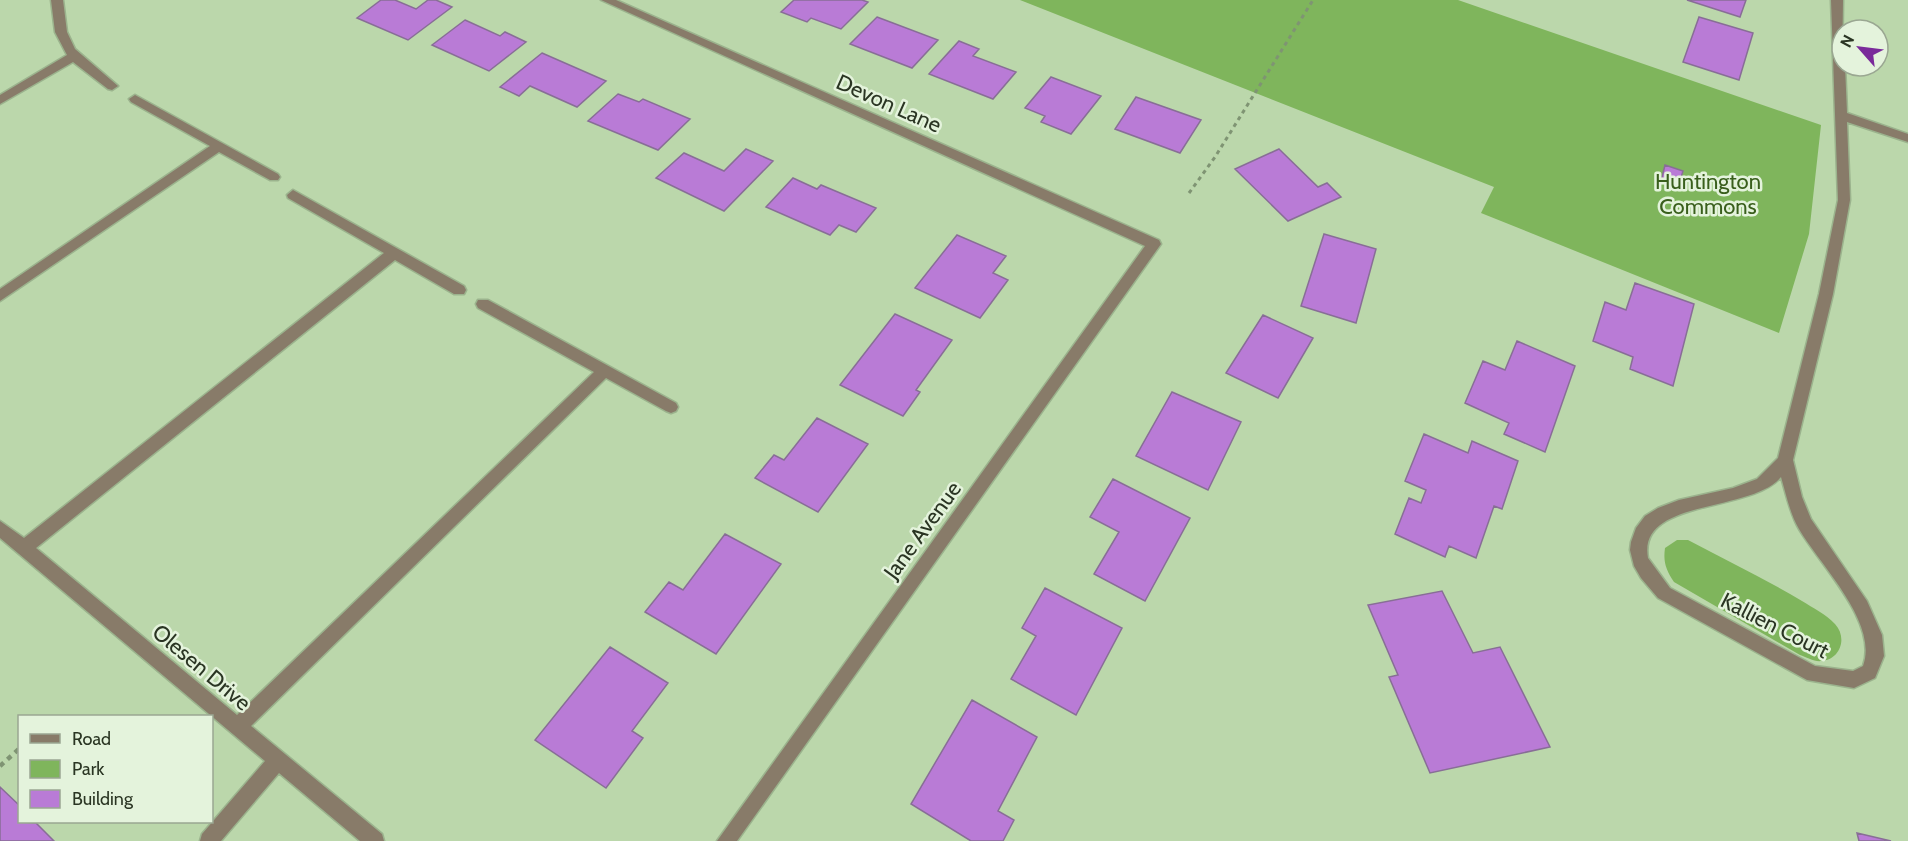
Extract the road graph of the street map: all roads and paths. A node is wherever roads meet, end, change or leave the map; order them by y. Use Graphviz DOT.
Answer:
graph roads {
  1 [pos="57,0"];
  2 [pos="607,0"];
  3 [pos="1313,0"];
  4 [pos="1837,0"];
  5 [pos="74,56"];
  6 [pos="112,86"];
  7 [pos="135,99"];
  8 [pos="0,100"];
  9 [pos="1843,116"];
  10 [pos="1908,138"];
  11 [pos="219,146"];
  12 [pos="274,177"];
  13 [pos="1189,193"];
  14 [pos="293,195"];
  15 [pos="1154,244"];
  16 [pos="394,253"];
  17 [pos="459,290"];
  18 [pos="0,296"];
  19 [pos="483,304"];
  20 [pos="604,371"];
  21 [pos="671,407"];
  22 [pos="1785,460"];
  23 [pos="0,528"];
  24 [pos="24,548"];
  25 [pos="238,726"];
  26 [pos="18,750"];
  27 [pos="278,760"];
  28 [pos="0,766"];
  29 [pos="209,841"];
  30 [pos="375,841"];
  31 [pos="726,841"];
  1 -- 5 [label="street"];
  2 -- 15 [label="street, Devon Lane"];
  3 -- 13 [label="path"];
  4 -- 9 [label="street, Kallien Court"];
  5 -- 6 [label="street"];
  5 -- 8 [label="street"];
  7 -- 11 [label="street"];
  9 -- 10 [label="street"];
  9 -- 22 [label="street, Kallien Court"];
  11 -- 12 [label="street"];
  11 -- 18 [label="street"];
  14 -- 16 [label="street"];
  15 -- 31 [label="street, Jane Avenue"];
  16 -- 17 [label="street"];
  16 -- 24 [label="street"];
  19 -- 20 [label="street"];
  20 -- 21 [label="street"];
  20 -- 25 [label="street"];
  22 -- 22 [label="street, Kallien Court"];
  23 -- 24 [label="street, Olesen Drive"];
  24 -- 25 [label="street, Olesen Drive"];
  25 -- 27 [label="street, Olesen Drive"];
  26 -- 28 [label="path"];
  27 -- 29 [label="street"];
  27 -- 30 [label="street, Olesen Drive"];
}
